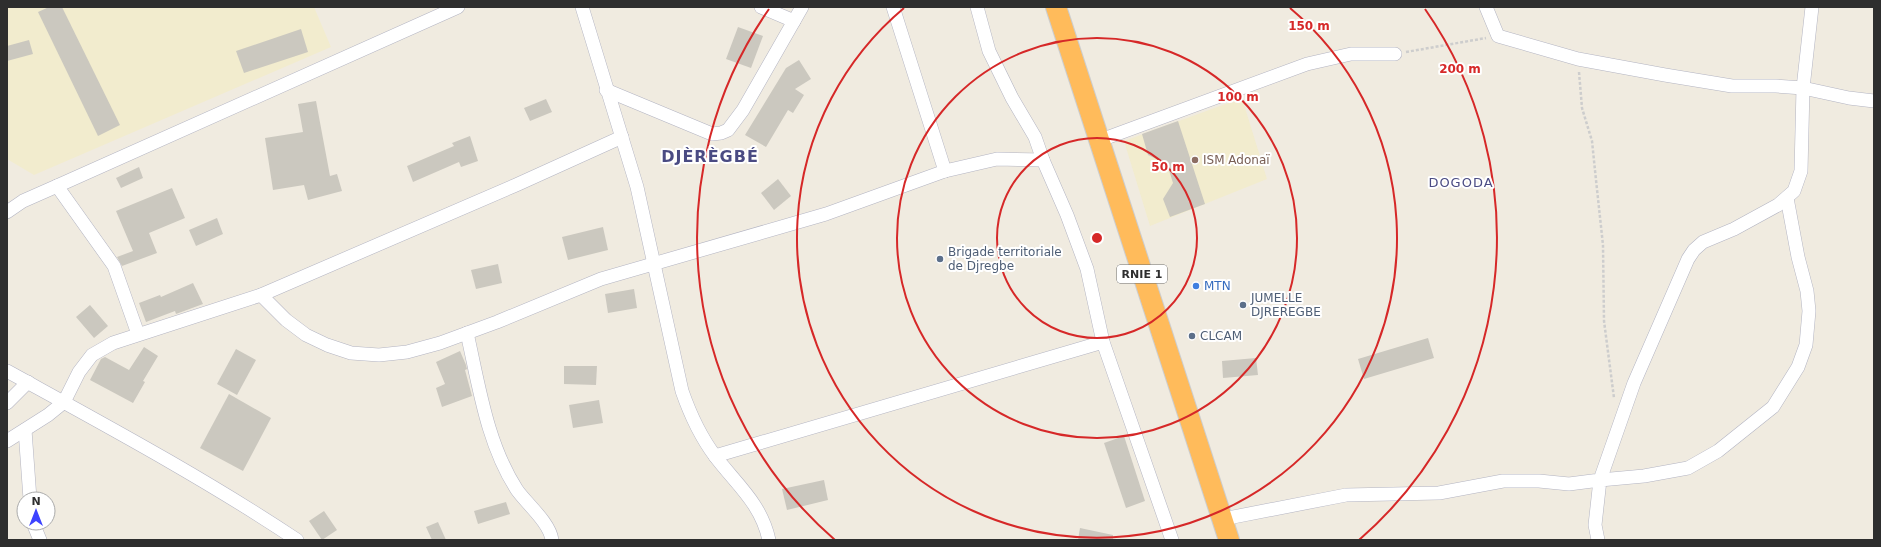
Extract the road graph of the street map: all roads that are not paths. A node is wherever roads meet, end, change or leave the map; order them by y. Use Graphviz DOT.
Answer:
graph roads {
  1 [pos="458,7"];
  2 [pos="582,7"];
  3 [pos="761,7"];
  4 [pos="802,7"];
  5 [pos="893,7"];
  6 [pos="977,7"];
  7 [pos="1056,7"];
  8 [pos="1486,7"];
  9 [pos="1812,7"];
  10 [pos="794,21"];
  11 [pos="1395,54"];
  12 [pos="1802,88"];
  13 [pos="606,90"];
  14 [pos="1874,101"];
  15 [pos="622,137"];
  16 [pos="1098,140"];
  17 [pos="1042,160"];
  18 [pos="945,171"];
  19 [pos="57,186"];
  20 [pos="1787,198"];
  21 [pos="7,212"];
  22 [pos="653,265"];
  23 [pos="261,295"];
  24 [pos="467,333"];
  25 [pos="138,334"];
  26 [pos="1103,342"];
  27 [pos="7,371"];
  28 [pos="28,382"];
  29 [pos="64,402"];
  30 [pos="7,403"];
  31 [pos="14,434"];
  32 [pos="715,456"];
  33 [pos="1600,480"];
  34 [pos="28,491"];
  35 [pos="1223,519"];
  36 [pos="297,540"];
  37 [pos="552,540"];
  38 [pos="769,540"];
  39 [pos="1172,540"];
  40 [pos="1229,540"];
  41 [pos="1598,540"];
  1 -- 19 [label="street"];
  2 -- 13 [label="street"];
  3 -- 10 [label="street"];
  4 -- 10 [label="street"];
  5 -- 18 [label="street"];
  6 -- 17 [label="street"];
  7 -- 16 [label="highway, RNIE 1"];
  8 -- 12 [label="street"];
  9 -- 12 [label="street"];
  10 -- 13 [label="street"];
  11 -- 16 [label="street"];
  12 -- 14 [label="street"];
  12 -- 20 [label="street"];
  13 -- 15 [label="street"];
  15 -- 22 [label="street"];
  15 -- 23 [label="street"];
  16 -- 35 [label="highway, RNIE 1"];
  17 -- 18 [label="street"];
  17 -- 26 [label="street"];
  18 -- 22 [label="street"];
  19 -- 21 [label="street"];
  19 -- 25 [label="street"];
  20 -- 33 [label="street"];
  20 -- 33 [label="street"];
  22 -- 24 [label="street"];
  22 -- 32 [label="street"];
  23 -- 24 [label="street"];
  23 -- 25 [label="street"];
  24 -- 37 [label="street"];
  25 -- 29 [label="street"];
  26 -- 32 [label="street"];
  26 -- 39 [label="street"];
  27 -- 28 [label="street"];
  28 -- 29 [label="street"];
  28 -- 30 [label="street"];
  29 -- 31 [label="street"];
  29 -- 36 [label="street"];
  31 -- 34 [label="street"];
  32 -- 38 [label="street"];
  33 -- 35 [label="street"];
  33 -- 41 [label="street"];
  35 -- 40 [label="highway, RNIE 1"];
}
